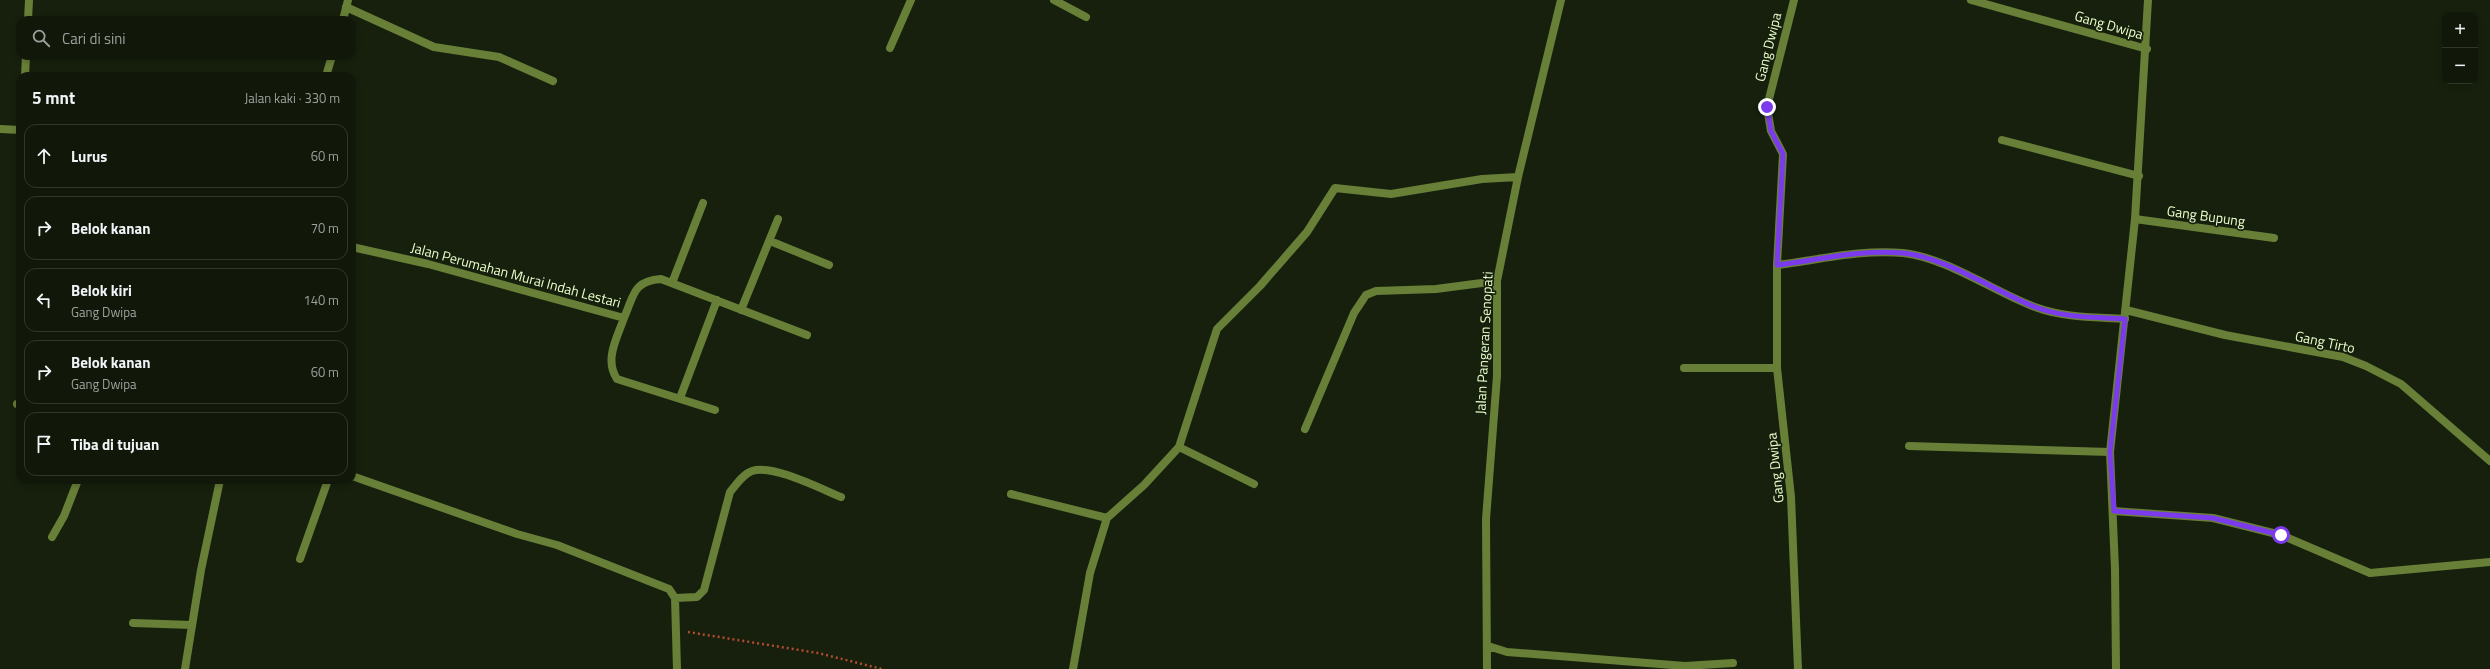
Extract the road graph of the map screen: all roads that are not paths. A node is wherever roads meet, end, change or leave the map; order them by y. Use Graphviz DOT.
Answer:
graph roads {
  1 [pos="29,0"];
  2 [pos="911,0"];
  3 [pos="1054,0"];
  4 [pos="1561,0"];
  5 [pos="1794,0"];
  6 [pos="1971,0"];
  7 [pos="2148,0"];
  8 [pos="347,3"];
  9 [pos="28,16"];
  10 [pos="344,16"];
  11 [pos="1086,17"];
  12 [pos="890,48"];
  13 [pos="2147,49"];
  14 [pos="26,60"];
  15 [pos="331,60"];
  16 [pos="25,72"];
  17 [pos="327,72"];
  18 [pos="553,81"];
  19 [pos="0,129"];
  20 [pos="16,130"];
  21 [pos="2002,140"];
  22 [pos="2139,176"];
  23 [pos="1518,177"];
  24 [pos="703,203"];
  25 [pos="778,219"];
  26 [pos="2135,219"];
  27 [pos="2274,238"];
  28 [pos="770,241"];
  29 [pos="356,248"];
  30 [pos="829,265"];
  31 [pos="1777,265"];
  32 [pos="1497,281"];
  33 [pos="672,283"];
  34 [pos="717,300"];
  35 [pos="741,310"];
  36 [pos="2126,310"];
  37 [pos="624,318"];
  38 [pos="2125,319"];
  39 [pos="807,335"];
  40 [pos="1684,368"];
  41 [pos="1777,368"];
  42 [pos="680,398"];
  43 [pos="715,410"];
  44 [pos="1305,429"];
  45 [pos="1908,446"];
  46 [pos="1179,447"];
  47 [pos="2110,452"];
  48 [pos="2490,461"];
  49 [pos="356,477"];
  50 [pos="76,484"];
  51 [pos="219,484"];
  52 [pos="327,484"];
  53 [pos="1254,484"];
  54 [pos="1011,494"];
  55 [pos="841,497"];
  56 [pos="2114,511"];
  57 [pos="1108,518"];
  58 [pos="52,537"];
  59 [pos="300,559"];
  60 [pos="2490,562"];
  61 [pos="675,598"];
  62 [pos="133,623"];
  63 [pos="192,626"];
  64 [pos="1488,646"];
  65 [pos="1733,663"];
  66 [pos="185,669"];
  67 [pos="677,669"];
  68 [pos="1073,669"];
  69 [pos="1487,669"];
  70 [pos="1798,669"];
  71 [pos="2116,669"];
  1 -- 9 [label="street"];
  2 -- 12 [label="street"];
  3 -- 11 [label="street"];
  4 -- 23 [label="street, Jalan Pangeran Senopati"];
  5 -- 31 [label="street, Gang Dwipa"];
  6 -- 13 [label="street, Gang Dwipa"];
  7 -- 13 [label="street"];
  8 -- 10 [label="street"];
  8 -- 18 [label="street"];
  13 -- 22 [label="street"];
  14 -- 16 [label="street"];
  15 -- 17 [label="street"];
  19 -- 20 [label="street"];
  21 -- 22 [label="street"];
  22 -- 26 [label="street"];
  23 -- 32 [label="street, Jalan Pangeran Senopati"];
  23 -- 46 [label="street"];
  24 -- 33 [label="street"];
  25 -- 28 [label="street"];
  26 -- 27 [label="street, Gang Bupung"];
  26 -- 36 [label="street"];
  28 -- 30 [label="street"];
  28 -- 35 [label="street"];
  29 -- 37 [label="street, Jalan Perumahan Murai Indah Lestari"];
  31 -- 38 [label="street"];
  31 -- 41 [label="street, Gang Dwipa"];
  32 -- 44 [label="street"];
  32 -- 64 [label="street, Jalan Pangeran Senopati"];
  33 -- 34 [label="street, Jalan Perumahan Murai Indah Lestari"];
  33 -- 37 [label="street, Jalan Perumahan Murai Indah Lestari"];
  34 -- 35 [label="street, Jalan Perumahan Murai Indah Lestari"];
  34 -- 42 [label="street"];
  35 -- 39 [label="street, Jalan Perumahan Murai Indah Lestari"];
  36 -- 38 [label="street"];
  36 -- 48 [label="street, Gang Tirto"];
  37 -- 42 [label="street"];
  38 -- 47 [label="street"];
  40 -- 41 [label="street"];
  41 -- 70 [label="street, Gang Dwipa"];
  42 -- 43 [label="street"];
  45 -- 47 [label="street"];
  46 -- 53 [label="street"];
  46 -- 57 [label="street"];
  47 -- 56 [label="street"];
  49 -- 61 [label="street"];
  50 -- 58 [label="street"];
  51 -- 63 [label="street"];
  52 -- 59 [label="street"];
  54 -- 57 [label="street"];
  55 -- 61 [label="street"];
  56 -- 60 [label="street"];
  56 -- 71 [label="street"];
  57 -- 68 [label="street"];
  61 -- 67 [label="street"];
  62 -- 63 [label="street"];
  63 -- 66 [label="street"];
  64 -- 65 [label="street"];
  64 -- 69 [label="street, Jalan Pangeran Senopati"];
}
